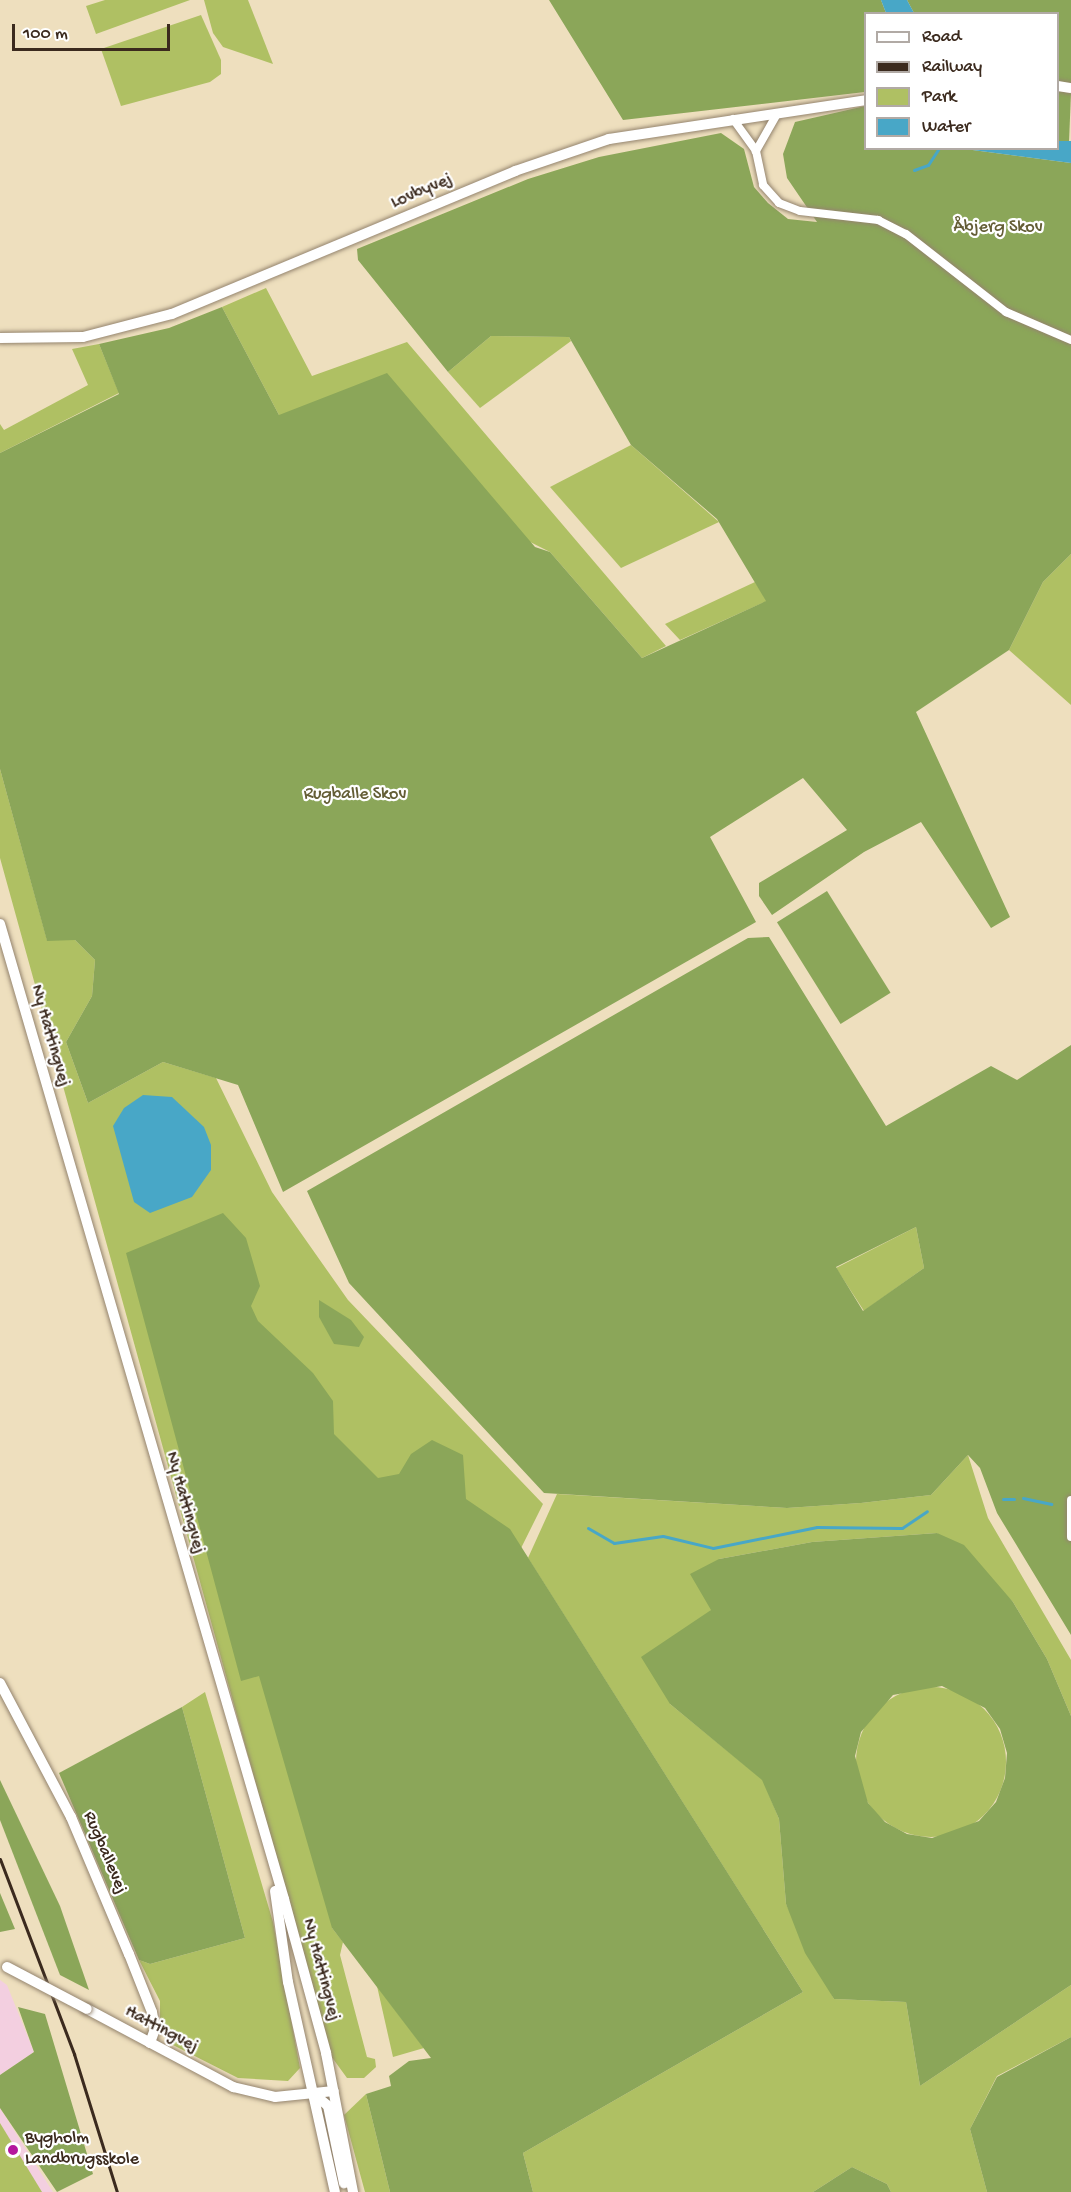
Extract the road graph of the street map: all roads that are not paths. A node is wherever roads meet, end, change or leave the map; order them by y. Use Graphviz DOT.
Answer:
graph roads {
  1 [pos="864,100"];
  2 [pos="777,114"];
  3 [pos="733,119"];
  4 [pos="756,151"];
  5 [pos="0,338"];
  6 [pos="1071,340"];
  7 [pos="0,924"];
  8 [pos="1071,1500"];
  9 [pos="1071,1537"];
  10 [pos="0,1683"];
  11 [pos="268,1856"];
  12 [pos="4,1965"];
  13 [pos="150,2043"];
  14 [pos="334,2091"];
  15 [pos="315,2095"];
  16 [pos="335,2192"];
  17 [pos="346,2192"];
  18 [pos="353,2192"];
  1 -- 2 [label="street, Lovbyvej"];
  2 -- 3 [label="street, Lovbyvej"];
  2 -- 4 [label="street"];
  3 -- 4 [label="street"];
  3 -- 5 [label="street, Lovbyvej"];
  4 -- 6 [label="street"];
  7 -- 11 [label="street, Ny Hattingvej"];
  8 -- 9 [label="street"];
  10 -- 13 [label="street, Rugballevej"];
  11 -- 14 [label="street, Ny Hattingvej"];
  11 -- 15 [label="street"];
  12 -- 13 [label="street, Hattingvej, bridge"];
  13 -- 15 [label="street, Hattingvej"];
  14 -- 15 [label="street, Hattingvej"];
  14 -- 18 [label="street"];
  15 -- 16 [label="street"];
  15 -- 17 [label="street"];
}
